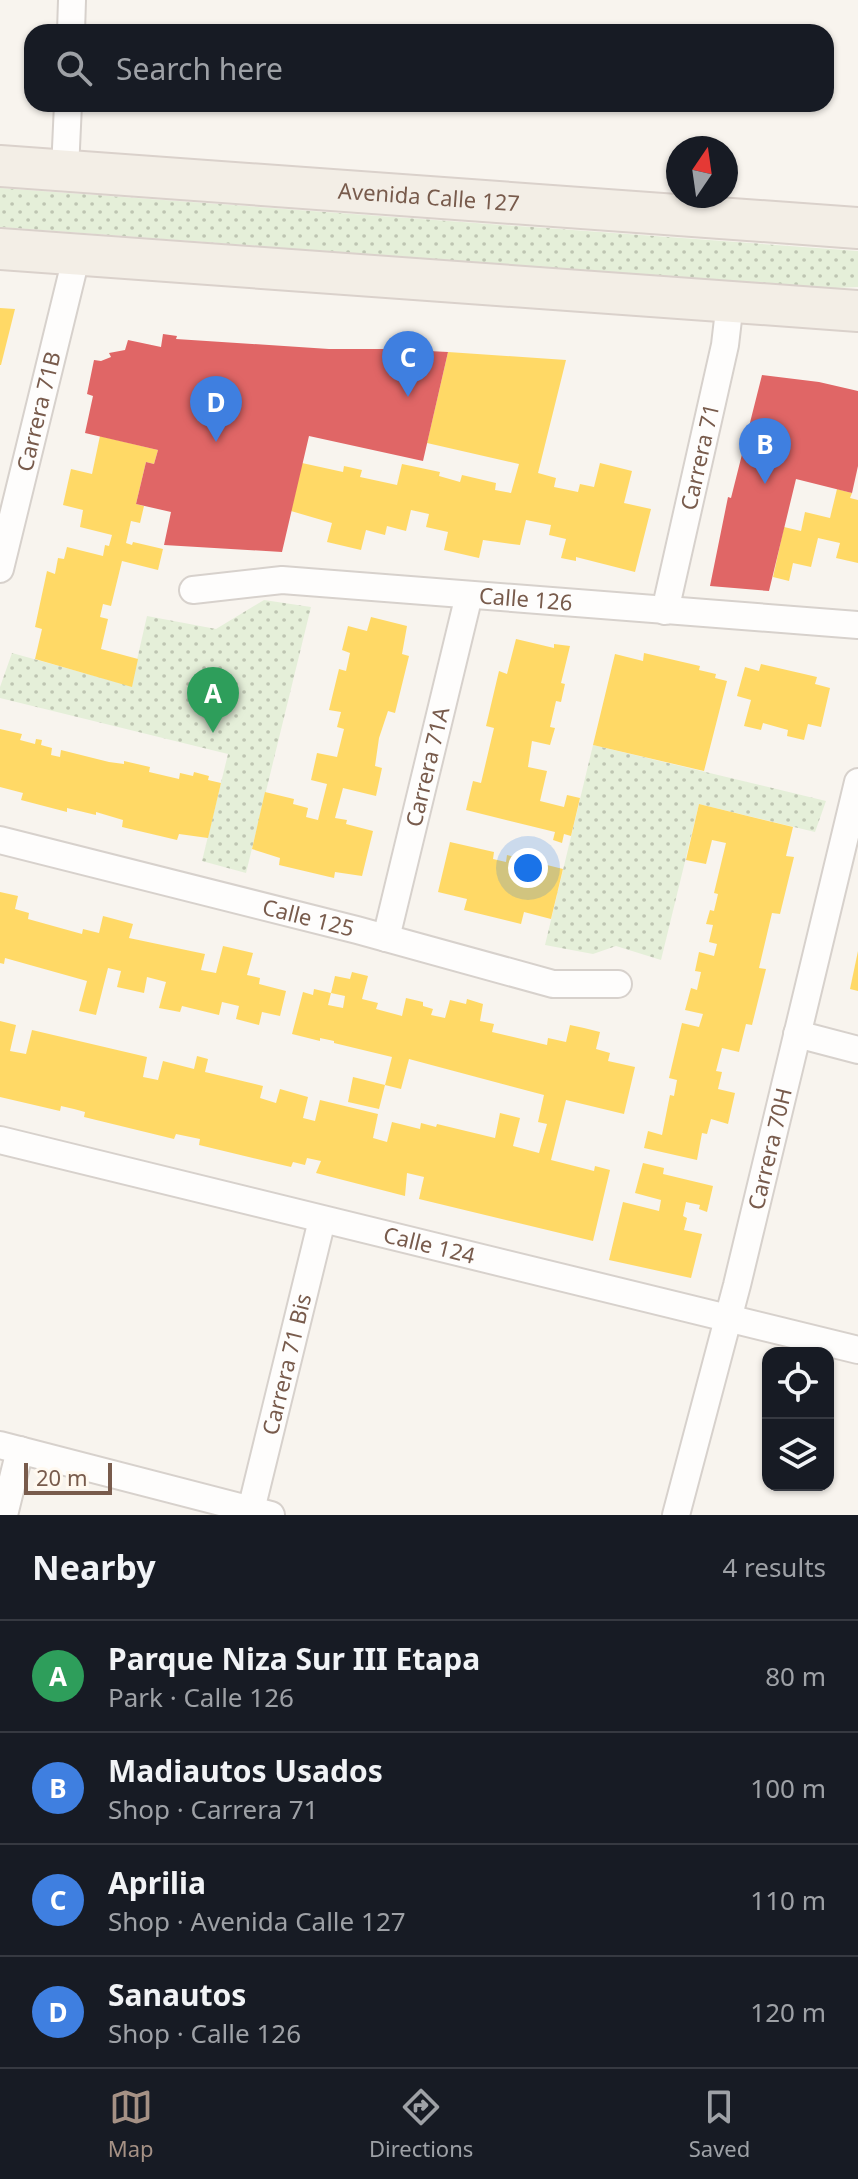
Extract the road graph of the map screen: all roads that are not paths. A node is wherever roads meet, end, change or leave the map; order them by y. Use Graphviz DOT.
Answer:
graph roads {
  1 [pos="72,0"];
  2 [pos="71,24"];
  3 [pos="68,112"];
  4 [pos="0,166"];
  5 [pos="65,170"];
  6 [pos="858,228"];
  7 [pos="0,249"];
  8 [pos="77,254"];
  9 [pos="730,302"];
  10 [pos="858,311"];
  11 [pos="0,569"];
  12 [pos="193,590"];
  13 [pos="469,595"];
  14 [pos="665,611"];
  15 [pos="858,625"];
  16 [pos="858,782"];
  17 [pos="0,840"];
  18 [pos="386,938"];
  19 [pos="618,984"];
  20 [pos="797,1034"];
  21 [pos="858,1050"];
  22 [pos="0,1140"];
  23 [pos="322,1220"];
  24 [pos="727,1319"];
  25 [pos="858,1350"];
  26 [pos="10,1448"];
  27 [pos="261,1512"];
  28 [pos="4,1515"];
  29 [pos="676,1515"];
  1 -- 2 [label="street"];
  3 -- 5 [label="street"];
  4 -- 5 [label="main road, Avenida Calle 127"];
  5 -- 6 [label="main road, Avenida Calle 127"];
  7 -- 8 [label="main road"];
  8 -- 9 [label="main road"];
  8 -- 11 [label="street, Carrera 71B"];
  9 -- 10 [label="main road"];
  9 -- 14 [label="street, Carrera 71"];
  12 -- 13 [label="street, Calle 126"];
  13 -- 14 [label="street, Calle 126"];
  13 -- 18 [label="street, Carrera 71A"];
  14 -- 15 [label="street, Calle 126"];
  16 -- 20 [label="street, Carrera 70H"];
  17 -- 18 [label="street, Calle 125"];
  18 -- 19 [label="street, Calle 125"];
  20 -- 21 [label="street"];
  20 -- 24 [label="street, Carrera 70H"];
  22 -- 23 [label="street, Calle 124"];
  23 -- 24 [label="street, Calle 124"];
  23 -- 27 [label="street, Carrera 71 Bis"];
  24 -- 25 [label="street, Calle 124"];
  24 -- 29 [label="street, Carrera 70H"];
  26 -- 27 [label="street"];
  26 -- 28 [label="street"];
}
